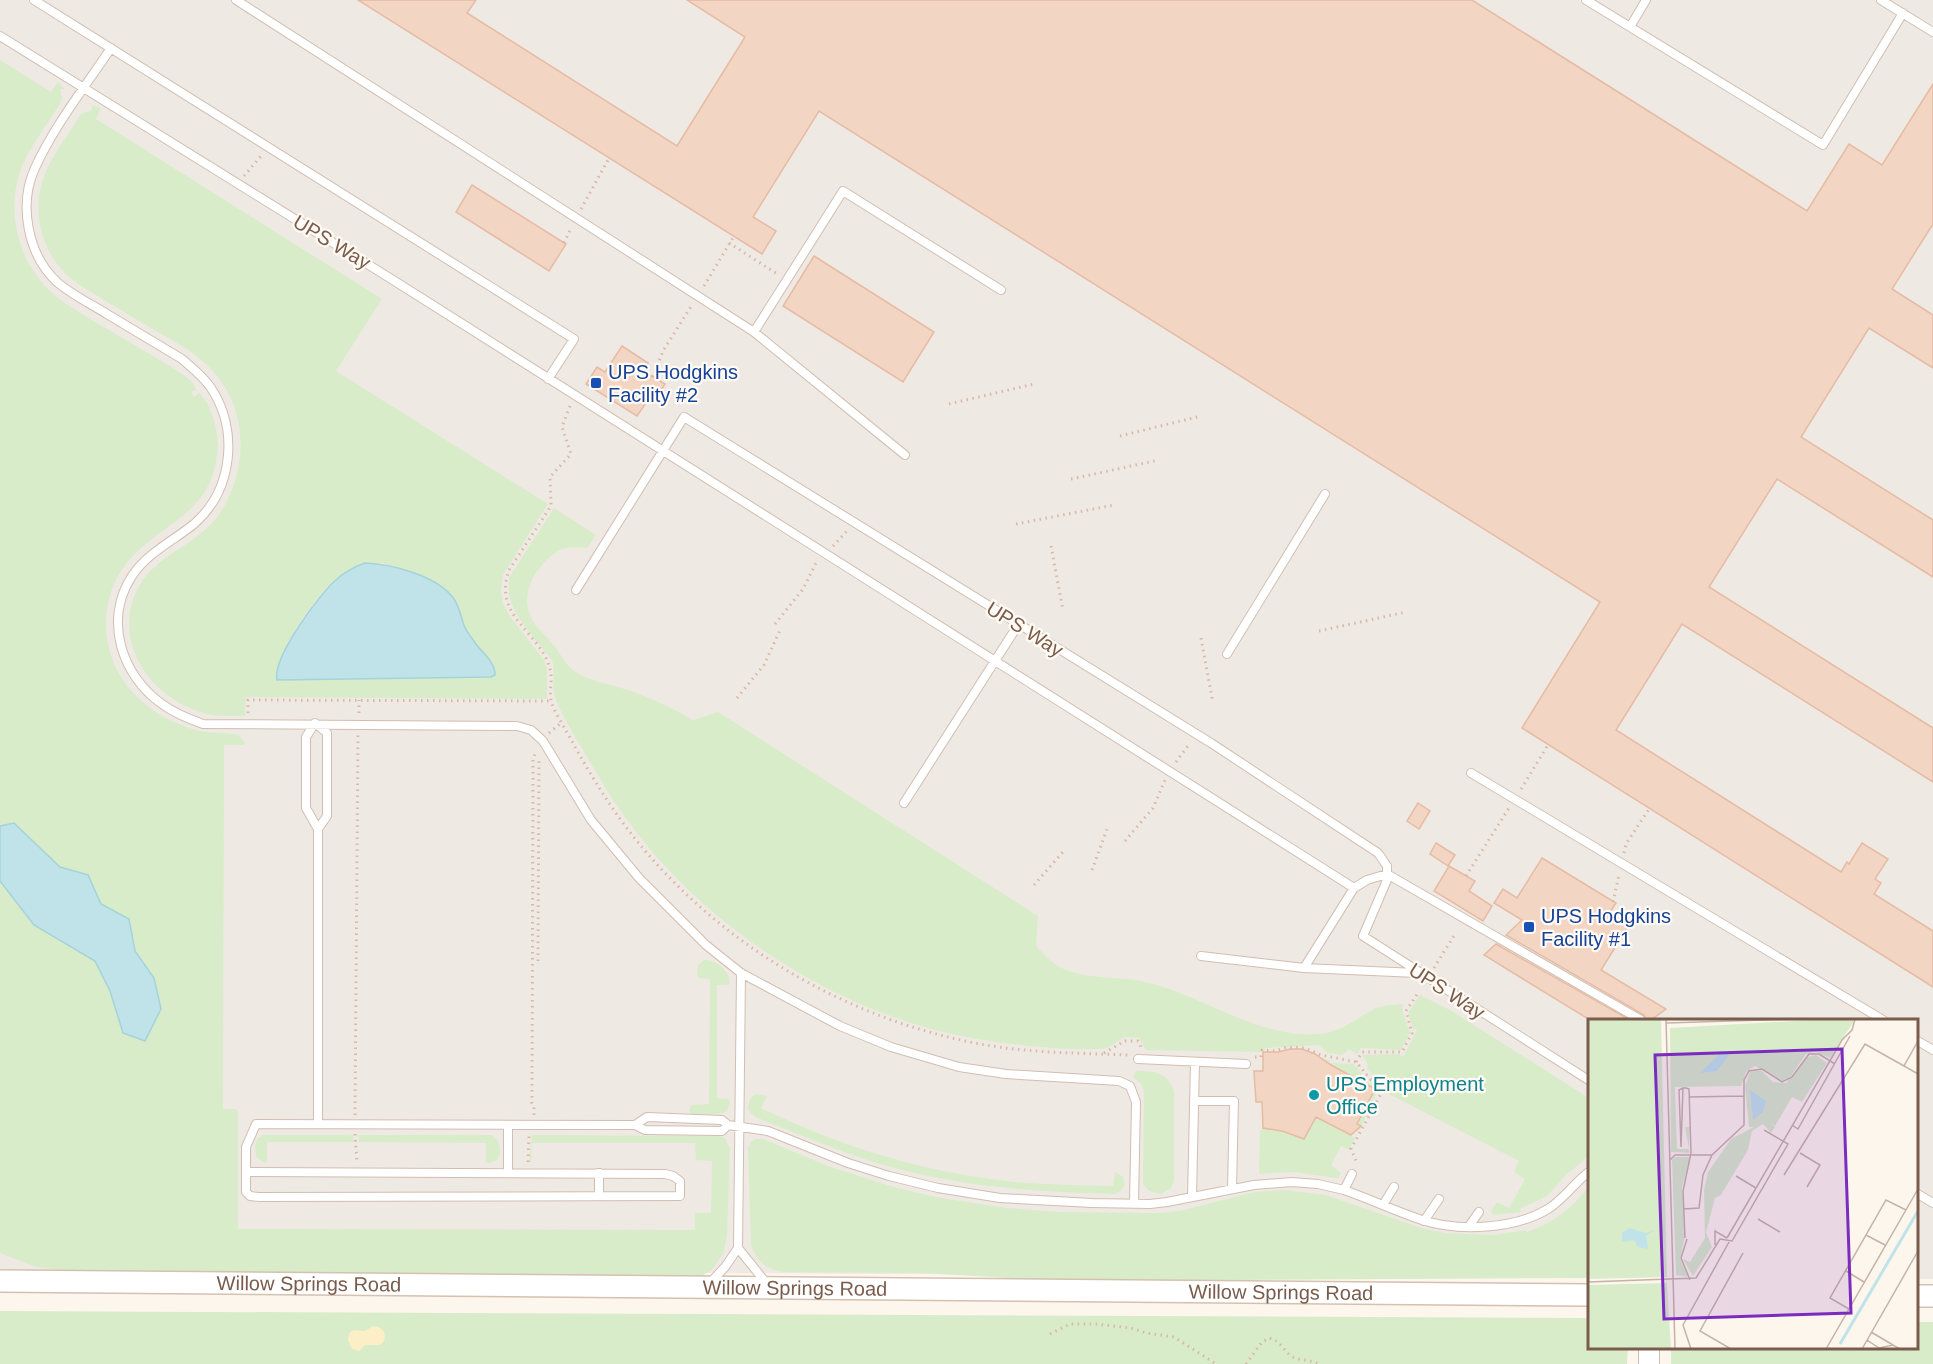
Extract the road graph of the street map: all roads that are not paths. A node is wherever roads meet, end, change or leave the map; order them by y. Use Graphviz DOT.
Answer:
graph roads {
  1 [pos="34,0"];
  2 [pos="236,0"];
  3 [pos="1586,0"];
  4 [pos="1646,0"];
  5 [pos="1881,0"];
  6 [pos="1903,13"];
  7 [pos="1630,27"];
  8 [pos="1933,32"];
  9 [pos="0,36"];
  10 [pos="111,48"];
  11 [pos="84,89"];
  12 [pos="1000,290"];
  13 [pos="754,332"];
  14 [pos="548,379"];
  15 [pos="662,452"];
  16 [pos="905,455"];
  17 [pos="1325,494"];
  18 [pos="576,591"];
  19 [pos="1018,625"];
  20 [pos="1227,654"];
  21 [pos="994,661"];
  22 [pos="315,723"];
  23 [pos="1471,773"];
  24 [pos="904,803"];
  25 [pos="318,829"];
  26 [pos="1387,874"];
  27 [pos="1354,888"];
  28 [pos="1201,956"];
  29 [pos="1304,968"];
  30 [pos="741,973"];
  31 [pos="1419,973"];
  32 [pos="1639,1019"];
  33 [pos="1881,1019"];
  34 [pos="1918,1041"];
  35 [pos="1933,1050"];
  36 [pos="1138,1059"];
  37 [pos="1195,1062"];
  38 [pos="1246,1064"];
  39 [pos="1588,1081"];
  40 [pos="1194,1101"];
  41 [pos="318,1124"];
  42 [pos="508,1125"];
  43 [pos="636,1125"];
  44 [pos="728,1125"];
  45 [pos="739,1126"];
  46 [pos="246,1172"];
  47 [pos="508,1173"];
  48 [pos="599,1173"];
  49 [pos="1588,1173"];
  50 [pos="1352,1174"];
  51 [pos="1394,1187"];
  52 [pos="1232,1189"];
  53 [pos="1344,1190"];
  54 [pos="1918,1194"];
  55 [pos="599,1196"];
  56 [pos="1192,1197"];
  57 [pos="1439,1199"];
  58 [pos="1134,1203"];
  59 [pos="1933,1203"];
  60 [pos="1383,1205"];
  61 [pos="1479,1212"];
  62 [pos="1424,1221"];
  63 [pos="1469,1226"];
  64 [pos="738,1248"];
  65 [pos="0,1281"];
  66 [pos="705,1287"];
  67 [pos="770,1288"];
  68 [pos="1588,1295"];
  1 -- 10 [label="lane"];
  2 -- 13 [label="lane"];
  3 -- 7 [label="lane"];
  4 -- 7 [label="lane"];
  5 -- 6 [label="lane"];
  6 -- 7 [label="lane"];
  6 -- 8 [label="lane"];
  9 -- 11 [label="lane, UPS Way"];
  10 -- 11 [label="lane"];
  10 -- 14 [label="lane"];
  11 -- 14 [label="lane, UPS Way"];
  11 -- 22 [label="lane"];
  12 -- 13 [label="lane"];
  13 -- 16 [label="lane"];
  14 -- 15 [label="lane, UPS Way"];
  15 -- 18 [label="lane, UPS Way"];
  15 -- 19 [label="lane, UPS Way"];
  15 -- 21 [label="lane, UPS Way"];
  17 -- 20 [label="lane"];
  19 -- 21 [label="lane"];
  19 -- 26 [label="lane, UPS Way"];
  21 -- 24 [label="lane"];
  21 -- 27 [label="lane, UPS Way"];
  22 -- 25 [label="lane"];
  22 -- 25 [label="lane"];
  22 -- 30 [label="lane"];
  23 -- 33 [label="lane"];
  25 -- 41 [label="lane"];
  26 -- 27 [label="lane"];
  26 -- 31 [label="lane, UPS Way"];
  26 -- 32 [label="lane"];
  27 -- 29 [label="lane"];
  28 -- 29 [label="lane"];
  29 -- 31 [label="lane"];
  30 -- 45 [label="lane"];
  30 -- 58 [label="lane"];
  31 -- 39 [label="lane, UPS Way"];
  34 -- 35 [label="lane"];
  36 -- 37 [label="lane"];
  37 -- 38 [label="lane"];
  37 -- 40 [label="lane"];
  40 -- 52 [label="lane"];
  40 -- 56 [label="lane"];
  41 -- 42 [label="lane"];
  41 -- 46 [label="lane"];
  42 -- 43 [label="lane"];
  42 -- 47 [label="lane"];
  43 -- 44 [label="lane"];
  43 -- 44 [label="lane"];
  44 -- 45 [label="lane"];
  45 -- 58 [label="lane"];
  45 -- 64 [label="lane"];
  46 -- 47 [label="lane"];
  46 -- 55 [label="lane"];
  47 -- 48 [label="lane"];
  48 -- 55 [label="lane"];
  48 -- 55 [label="lane"];
  49 -- 63 [label="lane"];
  50 -- 53 [label="lane"];
  51 -- 60 [label="lane"];
  52 -- 53 [label="lane"];
  52 -- 56 [label="lane"];
  53 -- 60 [label="lane"];
  54 -- 59 [label="lane"];
  56 -- 58 [label="lane"];
  57 -- 62 [label="lane"];
  60 -- 62 [label="lane"];
  61 -- 63 [label="lane"];
  62 -- 63 [label="lane"];
  64 -- 66 [label="lane"];
  64 -- 67 [label="lane"];
  65 -- 66 [label="main road, Willow Springs Road"];
  66 -- 67 [label="main road, Willow Springs Road"];
  67 -- 68 [label="main road, Willow Springs Road"];
}
